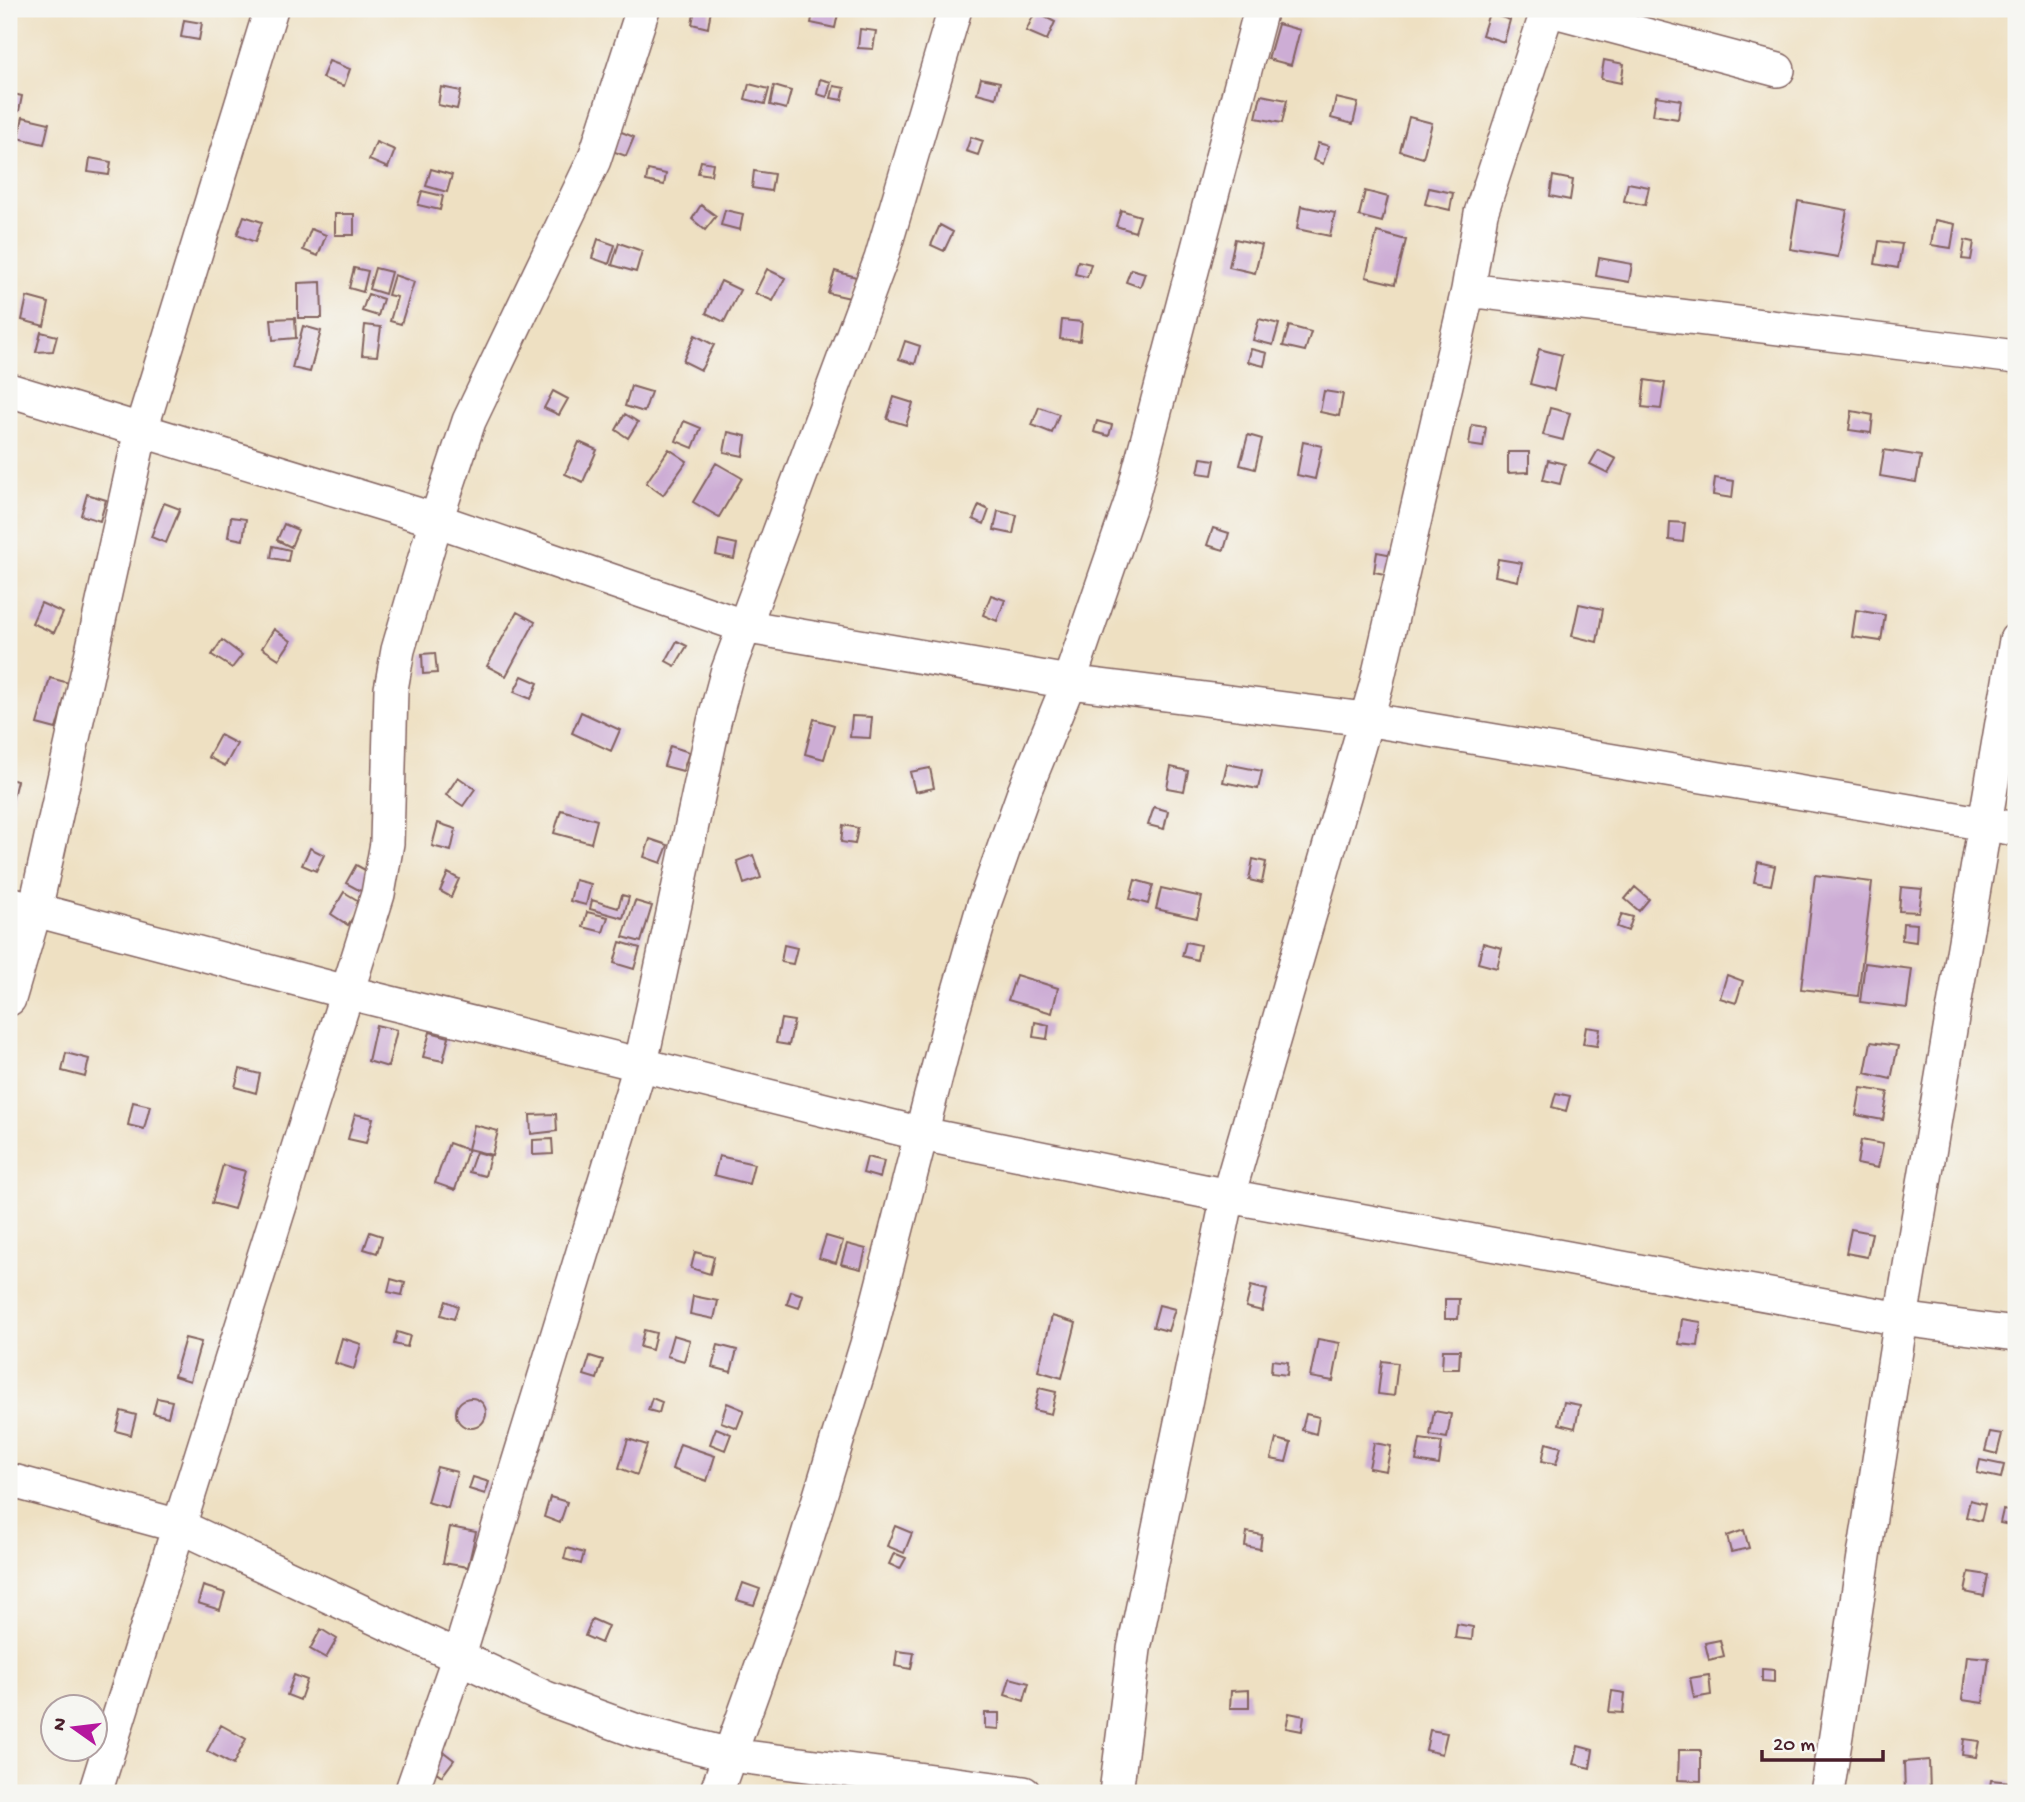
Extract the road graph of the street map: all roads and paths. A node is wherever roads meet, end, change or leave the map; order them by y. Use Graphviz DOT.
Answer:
graph roads {
  1 [pos="643,9"];
  2 [pos="955,9"];
  3 [pos="1261,9"];
  4 [pos="1548,9"];
  5 [pos="263,11"];
  6 [pos="1778,70"];
  7 [pos="1468,290"];
  8 [pos="2016,357"];
  9 [pos="9,390"];
  10 [pos="141,430"];
  11 [pos="436,520"];
  12 [pos="743,626"];
  13 [pos="2016,640"];
  14 [pos="1069,682"];
  15 [pos="1365,719"];
  16 [pos="1983,823"];
  17 [pos="2016,829"];
  18 [pos="22,906"];
  19 [pos="346,992"];
  20 [pos="9,999"];
  21 [pos="640,1063"];
  22 [pos="922,1133"];
  23 [pos="1228,1196"];
  24 [pos="1901,1319"];
  25 [pos="2016,1334"];
  26 [pos="9,1480"];
  27 [pos="178,1526"];
  28 [pos="458,1659"];
  29 [pos="730,1755"];
  30 [pos="95,1793"];
  31 [pos="411,1793"];
  32 [pos="716,1793"];
  33 [pos="1024,1793"];
  34 [pos="1116,1793"];
  35 [pos="1827,1793"];
  1 -- 11 [label="street"];
  2 -- 12 [label="street"];
  3 -- 14 [label="street"];
  4 -- 6 [label="street"];
  4 -- 7 [label="street"];
  5 -- 10 [label="street"];
  7 -- 8 [label="street"];
  7 -- 15 [label="street"];
  9 -- 10 [label="street"];
  10 -- 11 [label="street"];
  10 -- 18 [label="street"];
  11 -- 12 [label="street"];
  11 -- 19 [label="street"];
  12 -- 14 [label="street"];
  12 -- 21 [label="street"];
  13 -- 16 [label="street"];
  14 -- 15 [label="street"];
  14 -- 22 [label="street"];
  15 -- 16 [label="street"];
  15 -- 23 [label="street"];
  16 -- 17 [label="street"];
  16 -- 24 [label="street"];
  18 -- 19 [label="street"];
  18 -- 20 [label="street"];
  19 -- 21 [label="street"];
  19 -- 27 [label="street"];
  21 -- 22 [label="street"];
  21 -- 28 [label="street"];
  22 -- 23 [label="street"];
  22 -- 29 [label="street"];
  23 -- 24 [label="street"];
  23 -- 34 [label="street"];
  24 -- 25 [label="street"];
  24 -- 35 [label="street"];
  26 -- 27 [label="street"];
  27 -- 28 [label="street"];
  27 -- 30 [label="street"];
  28 -- 29 [label="street"];
  28 -- 31 [label="street"];
  29 -- 32 [label="street"];
  29 -- 33 [label="street"];
}
